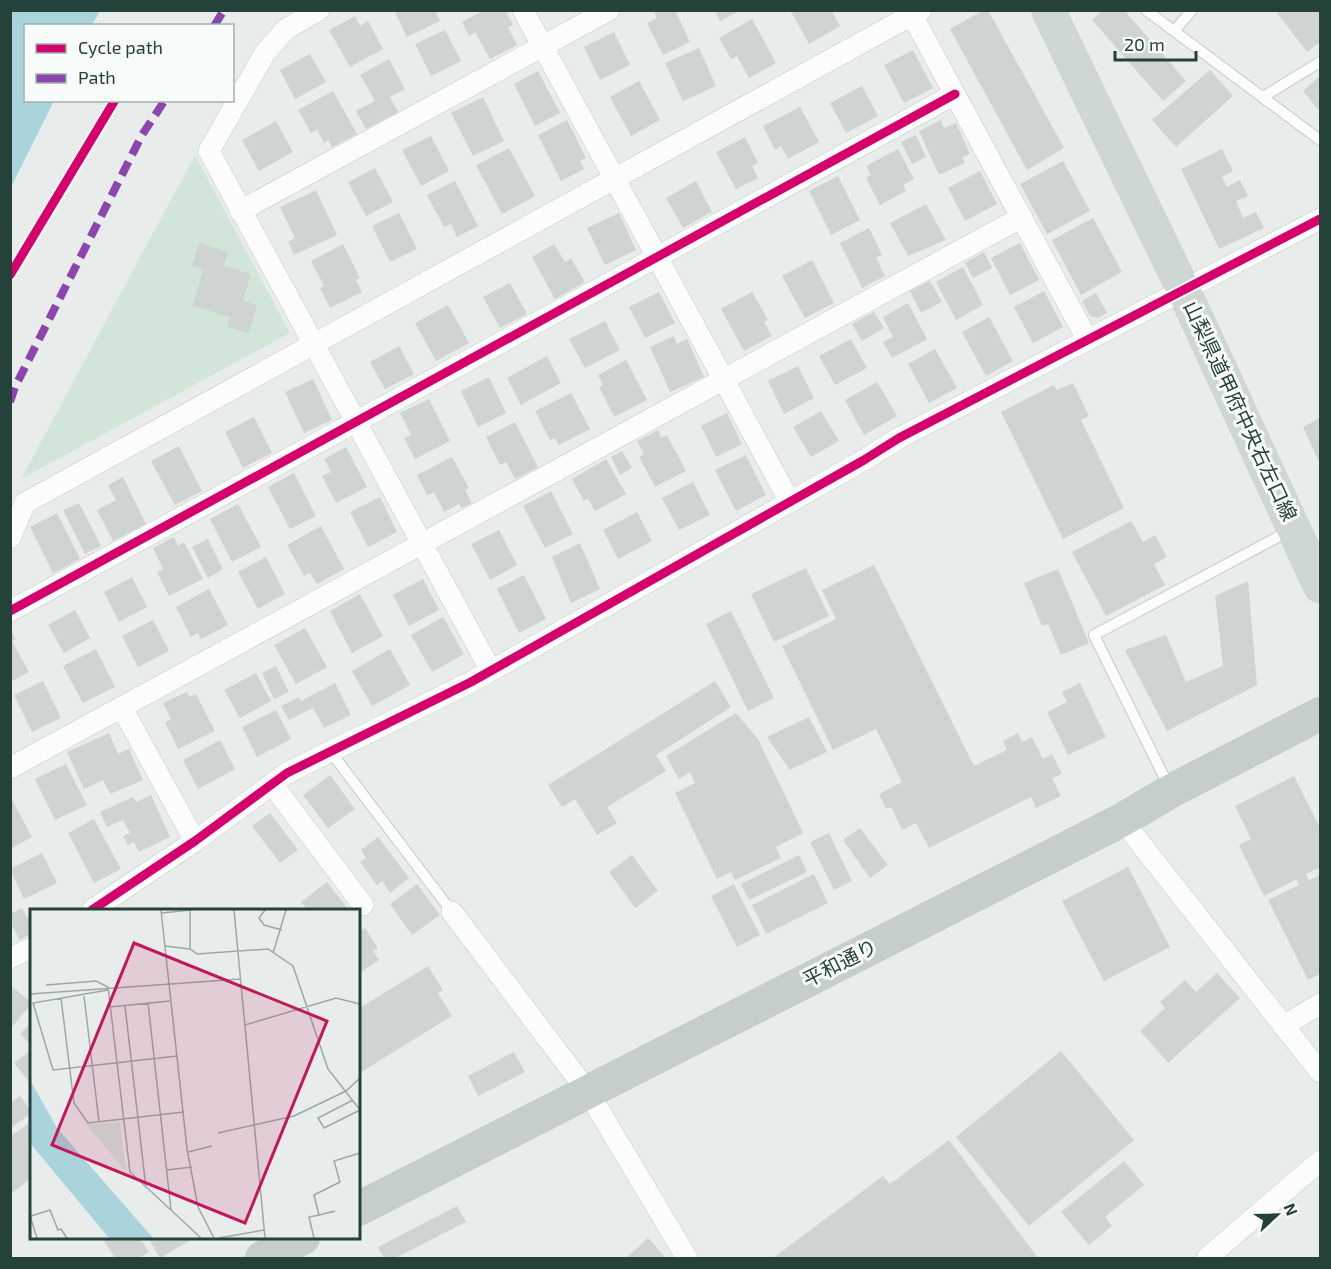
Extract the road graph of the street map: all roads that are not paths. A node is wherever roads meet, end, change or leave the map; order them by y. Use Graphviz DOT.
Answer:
graph roads {
  1 [pos="320,10"];
  2 [pos="523,10"];
  3 [pos="609,10"];
  4 [pos="1048,10"];
  5 [pos="1146,10"];
  6 [pos="1192,10"];
  7 [pos="917,13"];
  8 [pos="1175,30"];
  9 [pos="542,47"];
  10 [pos="1320,62"];
  11 [pos="955,94"];
  12 [pos="1263,97"];
  13 [pos="1320,140"];
  14 [pos="614,179"];
  15 [pos="240,211"];
  16 [pos="1022,217"];
  17 [pos="1320,219"];
  18 [pos="657,258"];
  19 [pos="1184,291"];
  20 [pos="1087,339"];
  21 [pos="313,344"];
  22 [pos="723,380"];
  23 [pos="356,422"];
  24 [pos="790,502"];
  25 [pos="1294,528"];
  26 [pos="10,538"];
  27 [pos="422,544"];
  28 [pos="1320,586"];
  29 [pos="10,611"];
  30 [pos="490,669"];
  31 [pos="122,708"];
  32 [pos="1320,714"];
  33 [pos="330,751"];
  34 [pos="10,768"];
  35 [pos="272,784"];
  36 [pos="1171,791"];
  37 [pos="1122,820"];
  38 [pos="195,841"];
  39 [pos="363,904"];
  40 [pos="93,909"];
  41 [pos="453,912"];
  42 [pos="30,949"];
  43 [pos="10,958"];
  44 [pos="1320,1004"];
  45 [pos="1283,1026"];
  46 [pos="1320,1072"];
  47 [pos="588,1092"];
  48 [pos="1320,1161"];
  49 [pos="360,1208"];
  50 [pos="301,1239"];
  51 [pos="262,1258"];
  52 [pos="687,1258"];
  53 [pos="1207,1258"];
  1 -- 15 [label="street"];
  2 -- 9 [label="street"];
  3 -- 9 [label="street"];
  4 -- 19 [label="main road, 山梨県道甲府中央右左口線"];
  5 -- 8 [label="lane"];
  6 -- 8 [label="lane"];
  7 -- 11 [label="street"];
  7 -- 14 [label="street"];
  8 -- 12 [label="lane"];
  9 -- 14 [label="street"];
  9 -- 15 [label="street"];
  10 -- 12 [label="lane"];
  11 -- 16 [label="street"];
  11 -- 18 [label="street"];
  12 -- 13 [label="lane"];
  14 -- 18 [label="street"];
  14 -- 21 [label="street"];
  15 -- 21 [label="street"];
  16 -- 20 [label="street"];
  16 -- 22 [label="street"];
  17 -- 19 [label="street"];
  18 -- 22 [label="street"];
  18 -- 23 [label="street"];
  19 -- 20 [label="street"];
  19 -- 25 [label="main road, 山梨県道甲府中央右左口線"];
  20 -- 24 [label="street"];
  21 -- 23 [label="street"];
  21 -- 26 [label="street"];
  22 -- 24 [label="street"];
  22 -- 27 [label="street"];
  23 -- 27 [label="street"];
  23 -- 29 [label="street"];
  24 -- 30 [label="street"];
  25 -- 28 [label="main road, 山梨県道甲府中央右左口線"];
  25 -- 36 [label="lane"];
  27 -- 30 [label="street"];
  27 -- 31 [label="street"];
  30 -- 33 [label="street"];
  31 -- 34 [label="street"];
  31 -- 38 [label="street"];
  32 -- 36 [label="highway, 平和通り"];
  33 -- 35 [label="street"];
  33 -- 41 [label="lane"];
  35 -- 38 [label="street"];
  35 -- 39 [label="street"];
  36 -- 37 [label="highway, 平和通り"];
  37 -- 45 [label="street"];
  37 -- 47 [label="highway, 平和通り"];
  38 -- 40 [label="street"];
  41 -- 47 [label="street"];
  42 -- 43 [label="street"];
  44 -- 45 [label="street"];
  45 -- 46 [label="street"];
  47 -- 49 [label="highway, 平和通り"];
  47 -- 52 [label="street"];
  48 -- 53 [label="street"];
  50 -- 51 [label="highway"];
}
